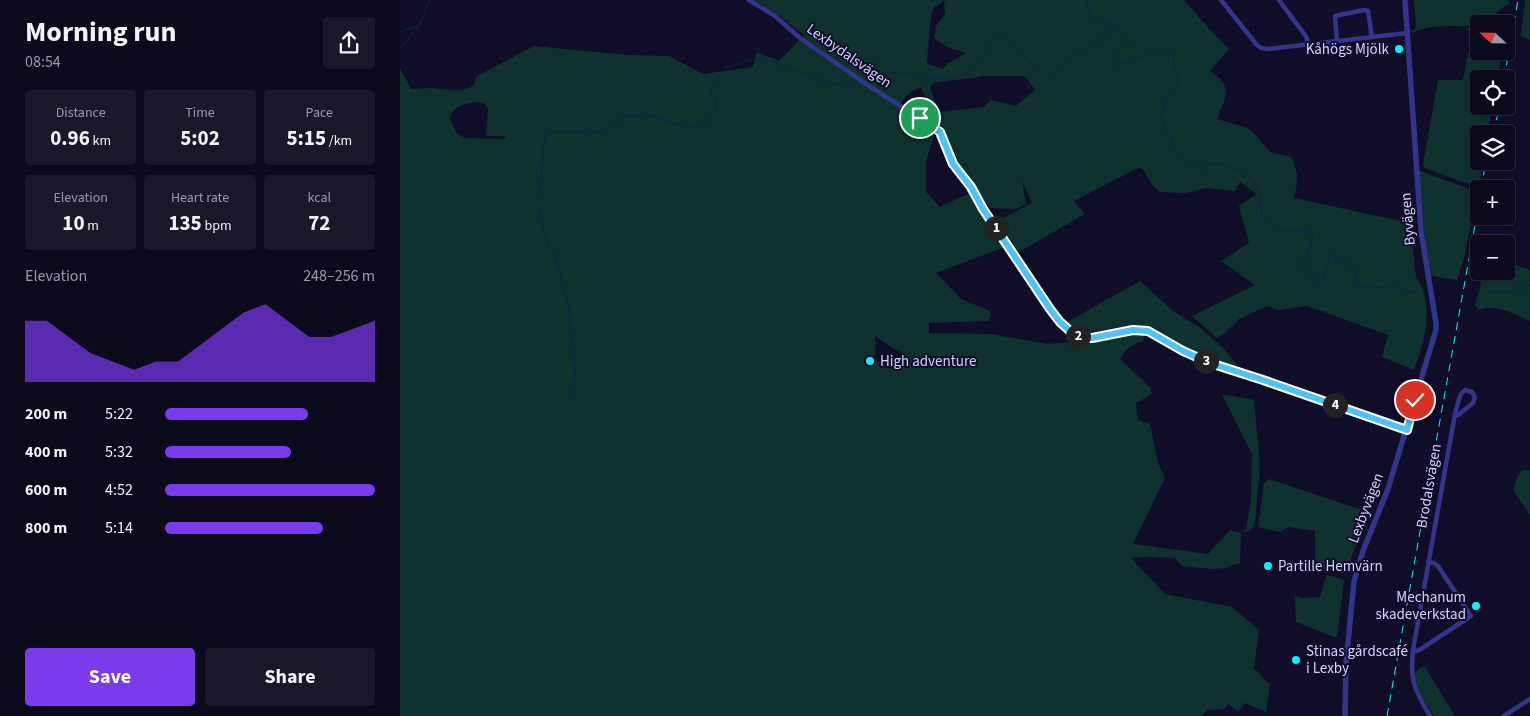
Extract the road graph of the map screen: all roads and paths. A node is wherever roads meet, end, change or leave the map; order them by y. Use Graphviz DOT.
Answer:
graph roads {
  1 [pos="749,0"];
  2 [pos="1221,0"];
  3 [pos="1279,0"];
  4 [pos="1405,0"];
  5 [pos="1407,33"];
  6 [pos="1372,37"];
  7 [pos="1337,41"];
  8 [pos="1308,45"];
  9 [pos="1455,414"];
  10 [pos="1407,430"];
  11 [pos="1428,562"];
  12 [pos="1413,650"];
  13 [pos="1530,699"];
  14 [pos="1345,716"];
  15 [pos="1430,716"];
  16 [pos="1504,716"];
  1 -- 10 [label="street, Lexbydalsvägen"];
  2 -- 8 [label="street"];
  3 -- 8 [label="street"];
  4 -- 5 [label="street, Byvägen"];
  5 -- 6 [label="street"];
  5 -- 10 [label="street, Byvägen"];
  6 -- 7 [label="street"];
  6 -- 7 [label="street"];
  7 -- 8 [label="street"];
  9 -- 9 [label="street, Brodalsvägen"];
  9 -- 11 [label="street, Brodalsvägen"];
  10 -- 14 [label="street, Lexbyvägen"];
  11 -- 12 [label="street, Brodalsvägen"];
  11 -- 12 [label="street"];
  12 -- 15 [label="street, Brodalsvägen"];
  13 -- 16 [label="street"];
}
